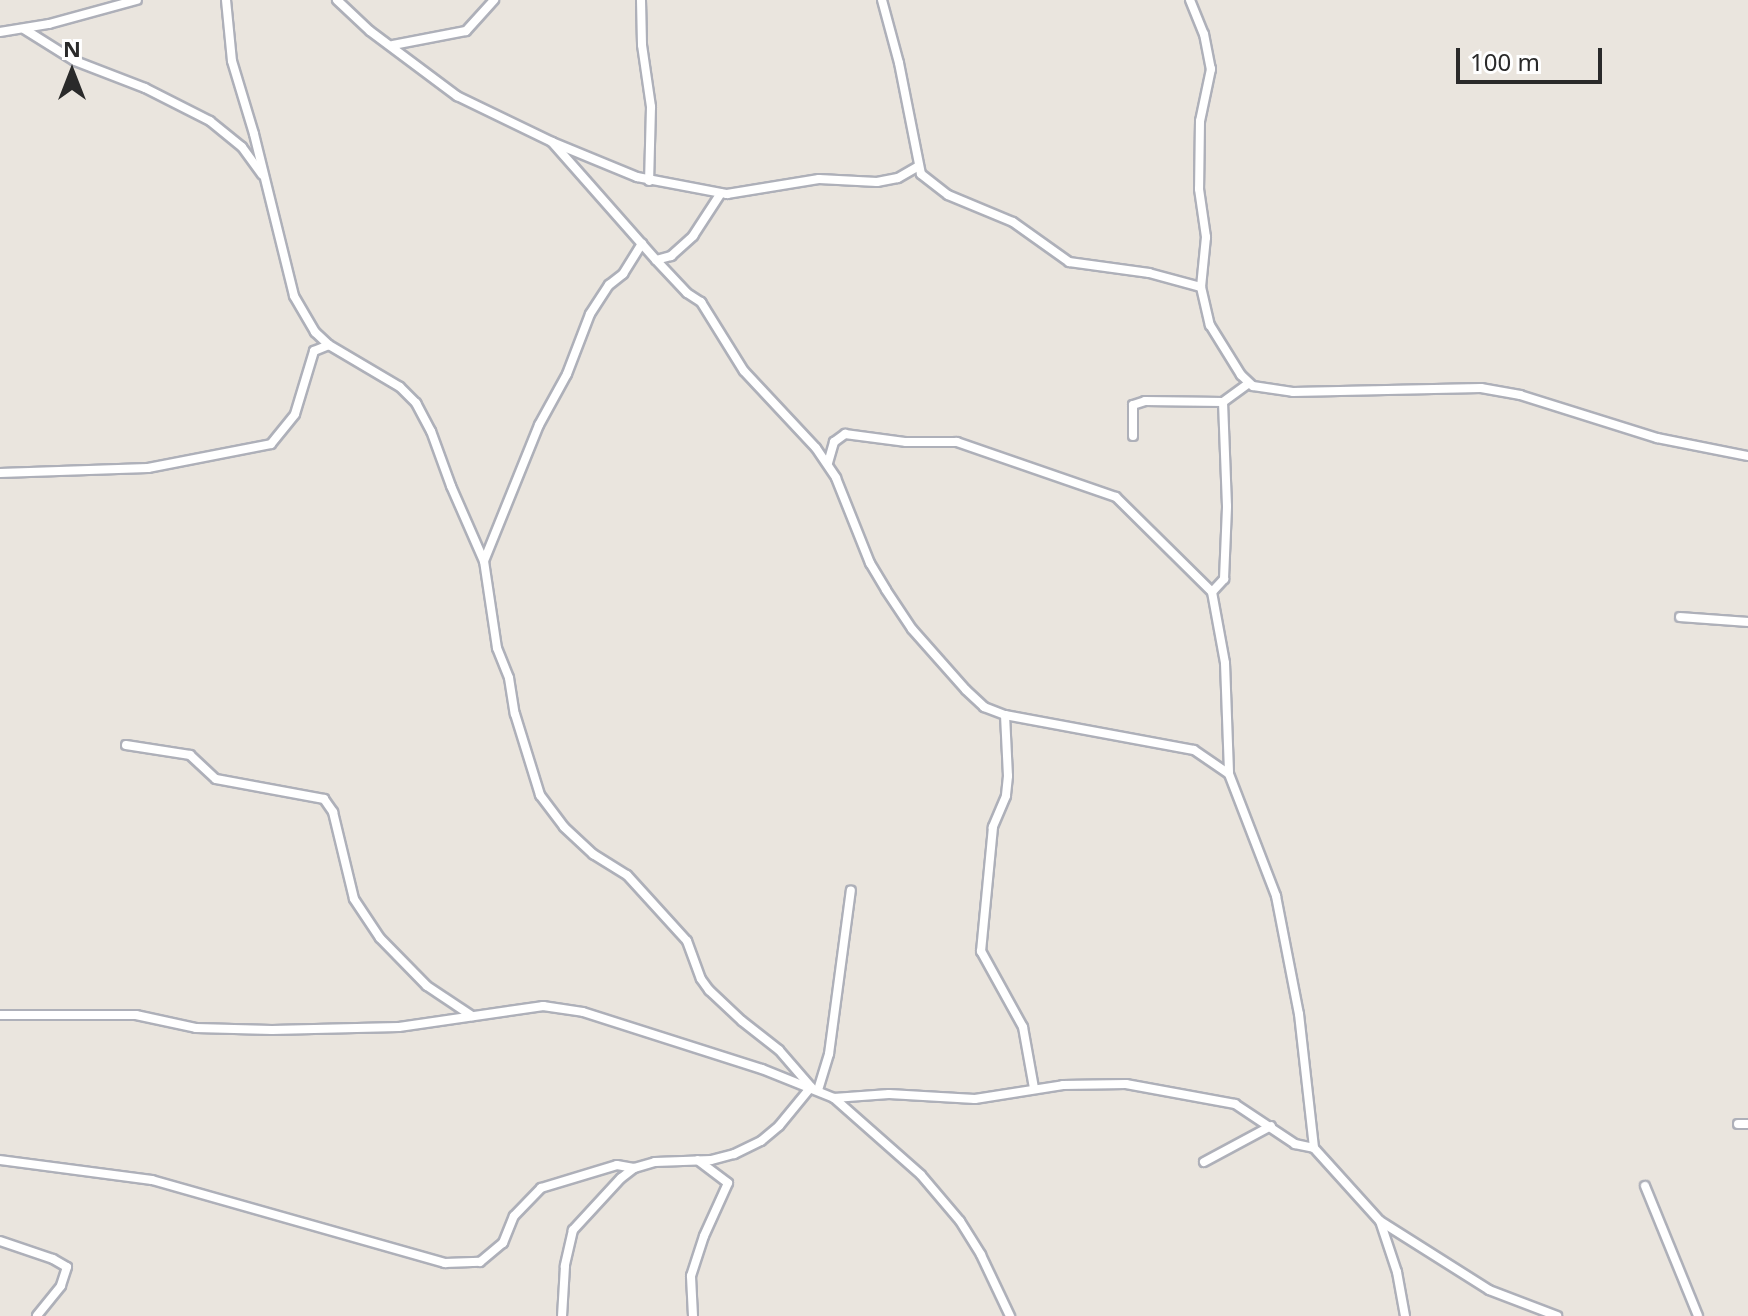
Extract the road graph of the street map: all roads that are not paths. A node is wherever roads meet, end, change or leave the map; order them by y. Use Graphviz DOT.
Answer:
graph roads {
  1 [pos="137,0"];
  2 [pos="226,0"];
  3 [pos="337,0"];
  4 [pos="494,0"];
  5 [pos="641,0"];
  6 [pos="882,0"];
  7 [pos="1190,0"];
  8 [pos="24,29"];
  9 [pos="0,32"];
  10 [pos="392,45"];
  11 [pos="552,142"];
  12 [pos="917,167"];
  13 [pos="265,179"];
  14 [pos="649,181"];
  15 [pos="721,193"];
  16 [pos="642,244"];
  17 [pos="656,260"];
  18 [pos="1201,287"];
  19 [pos="329,345"];
  20 [pos="1248,384"];
  21 [pos="1223,402"];
  22 [pos="1133,436"];
  23 [pos="1748,456"];
  24 [pos="828,463"];
  25 [pos="0,473"];
  26 [pos="484,561"];
  27 [pos="1212,592"];
  28 [pos="1680,617"];
  29 [pos="1748,622"];
  30 [pos="1005,715"];
  31 [pos="126,745"];
  32 [pos="1229,774"];
  33 [pos="851,890"];
  34 [pos="0,1015"];
  35 [pos="472,1016"];
  36 [pos="814,1088"];
  37 [pos="1034,1088"];
  38 [pos="834,1098"];
  39 [pos="1738,1124"];
  40 [pos="1748,1124"];
  41 [pos="1271,1126"];
  42 [pos="1314,1148"];
  43 [pos="0,1160"];
  44 [pos="698,1160"];
  45 [pos="1204,1162"];
  46 [pos="634,1168"];
  47 [pos="1645,1186"];
  48 [pos="1380,1221"];
  49 [pos="0,1241"];
  50 [pos="37,1316"];
  51 [pos="562,1316"];
  52 [pos="693,1316"];
  53 [pos="1010,1316"];
  54 [pos="1405,1316"];
  55 [pos="1557,1316"];
  56 [pos="1698,1316"];
  1 -- 8 [label="street"];
  2 -- 13 [label="street"];
  3 -- 10 [label="street"];
  4 -- 10 [label="street"];
  5 -- 14 [label="street"];
  6 -- 12 [label="street"];
  7 -- 18 [label="street"];
  8 -- 9 [label="street"];
  8 -- 13 [label="street"];
  10 -- 11 [label="street"];
  11 -- 14 [label="street"];
  11 -- 16 [label="street"];
  12 -- 15 [label="street"];
  12 -- 18 [label="street"];
  13 -- 19 [label="street"];
  14 -- 15 [label="street"];
  15 -- 17 [label="street"];
  16 -- 17 [label="street"];
  16 -- 26 [label="street"];
  17 -- 24 [label="street"];
  18 -- 20 [label="street"];
  19 -- 25 [label="street"];
  19 -- 26 [label="street"];
  20 -- 21 [label="street"];
  20 -- 23 [label="street"];
  21 -- 22 [label="street"];
  21 -- 27 [label="street"];
  24 -- 27 [label="street"];
  24 -- 30 [label="street"];
  26 -- 36 [label="street"];
  27 -- 32 [label="street"];
  28 -- 29 [label="street"];
  30 -- 32 [label="street"];
  30 -- 37 [label="street"];
  31 -- 35 [label="street"];
  32 -- 42 [label="street"];
  33 -- 36 [label="street"];
  34 -- 35 [label="street"];
  35 -- 36 [label="street"];
  36 -- 38 [label="street"];
  36 -- 44 [label="street"];
  37 -- 38 [label="street"];
  37 -- 41 [label="street"];
  38 -- 53 [label="street"];
  39 -- 40 [label="street"];
  41 -- 42 [label="street"];
  41 -- 45 [label="street"];
  42 -- 48 [label="street"];
  43 -- 46 [label="street"];
  44 -- 46 [label="street"];
  44 -- 52 [label="street"];
  46 -- 51 [label="street"];
  47 -- 56 [label="street"];
  48 -- 54 [label="street"];
  48 -- 55 [label="street"];
  49 -- 50 [label="street"];
}
